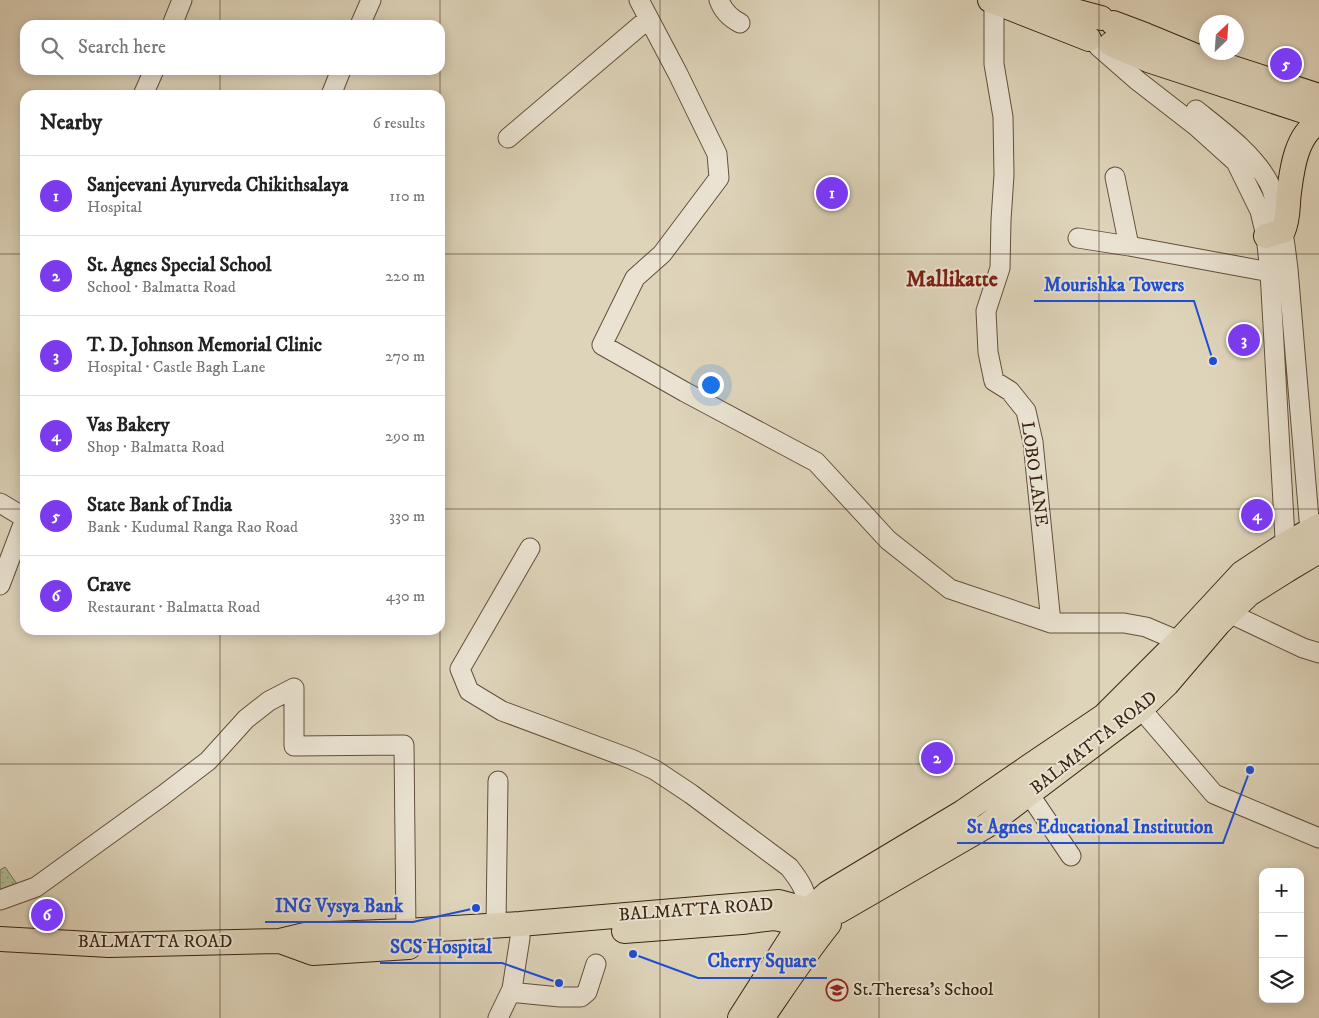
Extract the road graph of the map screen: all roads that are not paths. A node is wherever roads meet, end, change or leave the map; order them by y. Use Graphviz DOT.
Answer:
graph roads {
  1 [pos="182,0"];
  2 [pos="371,0"];
  3 [pos="639,0"];
  4 [pos="719,0"];
  5 [pos="1033,0"];
  6 [pos="1068,0"];
  7 [pos="992,1"];
  8 [pos="648,18"];
  9 [pos="174,20"];
  10 [pos="362,20"];
  11 [pos="740,23"];
  12 [pos="1101,33"];
  13 [pos="152,75"];
  14 [pos="339,75"];
  15 [pos="146,90"];
  16 [pos="333,90"];
  17 [pos="1319,96"];
  18 [pos="1319,116"];
  19 [pos="1319,122"];
  20 [pos="508,138"];
  21 [pos="1115,178"];
  22 [pos="1274,234"];
  23 [pos="1078,238"];
  24 [pos="1129,246"];
  25 [pos="1270,272"];
  26 [pos="0,503"];
  27 [pos="20,515"];
  28 [pos="20,531"];
  29 [pos="1315,541"];
  30 [pos="1286,544"];
  31 [pos="530,548"];
  32 [pos="1287,570"];
  33 [pos="0,585"];
  34 [pos="1229,613"];
  35 [pos="1051,623"];
  36 [pos="1179,640"];
  37 [pos="1319,653"];
  38 [pos="1141,709"];
  39 [pos="498,781"];
  40 [pos="1029,794"];
  41 [pos="1319,838"];
  42 [pos="1071,856"];
  43 [pos="0,900"];
  44 [pos="809,924"];
  45 [pos="496,926"];
  46 [pos="406,931"];
  47 [pos="520,931"];
  48 [pos="0,939"];
  49 [pos="280,941"];
  50 [pos="596,964"];
  51 [pos="512,989"];
  52 [pos="769,1015"];
  53 [pos="498,1018"];
  54 [pos="740,1018"];
  1 -- 9 [label="street"];
  2 -- 10 [label="street"];
  3 -- 8 [label="street"];
  4 -- 11 [label="street"];
  5 -- 12 [label="main road"];
  6 -- 12 [label="street"];
  7 -- 12 [label="main road"];
  7 -- 35 [label="street, LOBO LANE"];
  8 -- 20 [label="street"];
  8 -- 35 [label="street"];
  12 -- 17 [label="main road"];
  12 -- 18 [label="main road"];
  12 -- 22 [label="street"];
  13 -- 15 [label="street"];
  14 -- 16 [label="street"];
  19 -- 22 [label="main road"];
  21 -- 24 [label="street"];
  22 -- 25 [label="street"];
  22 -- 29 [label="street"];
  23 -- 24 [label="street"];
  24 -- 25 [label="street"];
  25 -- 30 [label="street"];
  26 -- 27 [label="street"];
  28 -- 33 [label="street"];
  29 -- 30 [label="main road"];
  29 -- 32 [label="main road, BALMATTA ROAD"];
  30 -- 32 [label="street"];
  30 -- 36 [label="main road"];
  31 -- 44 [label="street"];
  32 -- 34 [label="main road, BALMATTA ROAD"];
  34 -- 37 [label="street"];
  34 -- 38 [label="main road, BALMATTA ROAD"];
  35 -- 36 [label="street"];
  36 -- 44 [label="main road"];
  38 -- 40 [label="main road, BALMATTA ROAD"];
  38 -- 41 [label="street"];
  39 -- 45 [label="street"];
  40 -- 42 [label="street"];
  40 -- 44 [label="main road, BALMATTA ROAD"];
  43 -- 46 [label="street"];
  44 -- 47 [label="main road, BALMATTA ROAD"];
  44 -- 52 [label="main road"];
  44 -- 54 [label="main road"];
  45 -- 46 [label="main road, BALMATTA ROAD"];
  45 -- 47 [label="main road, BALMATTA ROAD"];
  46 -- 49 [label="main road, BALMATTA ROAD"];
  47 -- 49 [label="main road, BALMATTA ROAD"];
  47 -- 51 [label="street"];
  48 -- 49 [label="main road, BALMATTA ROAD"];
  50 -- 51 [label="street"];
  51 -- 53 [label="street"];
}
